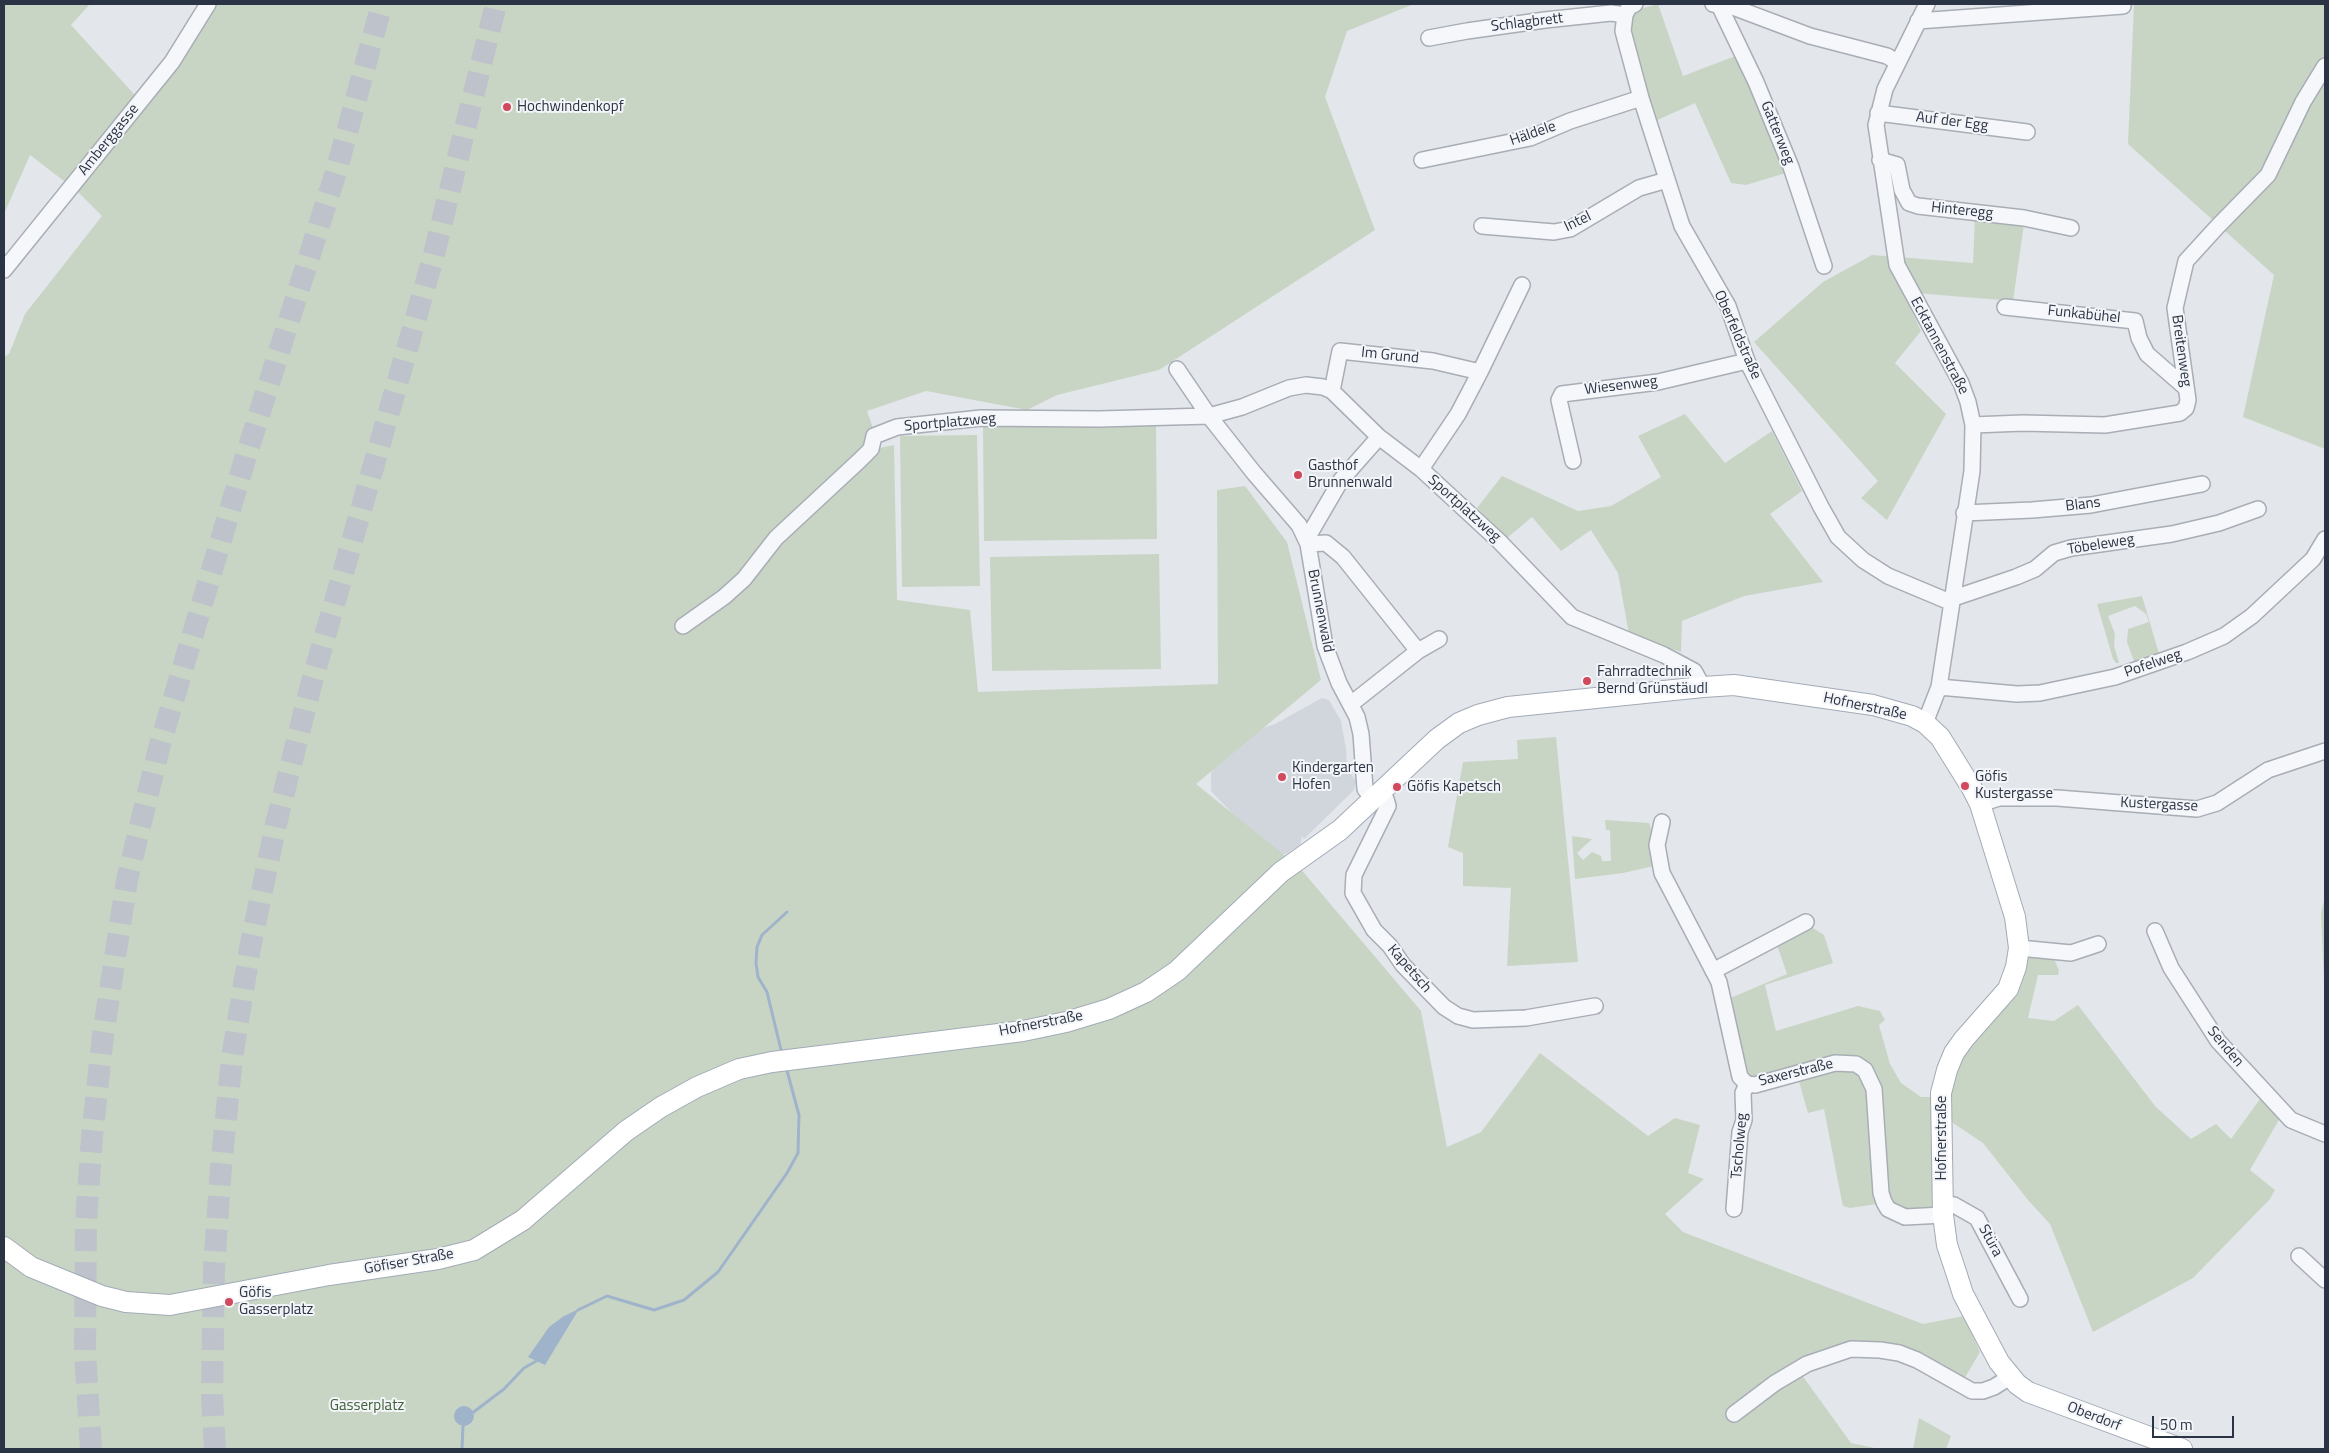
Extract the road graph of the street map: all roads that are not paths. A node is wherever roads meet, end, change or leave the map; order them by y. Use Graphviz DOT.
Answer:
graph roads {
  1 [pos="208,4"];
  2 [pos="1715,4"];
  3 [pos="1927,4"];
  4 [pos="2124,6"];
  5 [pos="1630,9"];
  6 [pos="1918,21"];
  7 [pos="1430,38"];
  8 [pos="1897,62"];
  9 [pos="2325,66"];
  10 [pos="1641,98"];
  11 [pos="1878,113"];
  12 [pos="2027,132"];
  13 [pos="1422,160"];
  14 [pos="1880,160"];
  15 [pos="1666,180"];
  16 [pos="1482,226"];
  17 [pos="2071,228"];
  18 [pos="1824,266"];
  19 [pos="4,270"];
  20 [pos="1522,285"];
  21 [pos="2005,307"];
  22 [pos="1747,361"];
  23 [pos="1177,369"];
  24 [pos="1480,372"];
  25 [pos="2186,388"];
  26 [pos="1332,392"];
  27 [pos="1209,416"];
  28 [pos="1973,425"];
  29 [pos="1379,437"];
  30 [pos="1573,461"];
  31 [pos="1420,470"];
  32 [pos="2202,484"];
  33 [pos="2258,509"];
  34 [pos="1964,513"];
  35 [pos="2325,538"];
  36 [pos="1308,544"];
  37 [pos="1951,601"];
  38 [pos="683,626"];
  39 [pos="1440,639"];
  40 [pos="1418,651"];
  41 [pos="1703,686"];
  42 [pos="1939,688"];
  43 [pos="1351,704"];
  44 [pos="1925,723"];
  45 [pos="2325,750"];
  46 [pos="1376,796"];
  47 [pos="1980,804"];
  48 [pos="1662,822"];
  49 [pos="1806,922"];
  50 [pos="2155,931"];
  51 [pos="2098,944"];
  52 [pos="2019,948"];
  53 [pos="1713,971"];
  54 [pos="1595,1006"];
  55 [pos="772,1062"];
  56 [pos="1747,1084"];
  57 [pos="2325,1134"];
  58 [pos="1734,1209"];
  59 [pos="1943,1210"];
  60 [pos="4,1247"];
  61 [pos="2299,1256"];
  62 [pos="2325,1280"];
  63 [pos="2020,1299"];
  64 [pos="2010,1377"];
  65 [pos="1734,1414"];
  66 [pos="2182,1449"];
  1 -- 19 [label="street, Amberggasse"];
  2 -- 8 [label="street"];
  2 -- 18 [label="street, Gatterweg"];
  3 -- 6 [label="street, Ecktannenstraße"];
  4 -- 6 [label="street"];
  5 -- 7 [label="street, Schlagbrett"];
  5 -- 10 [label="street, Oberfeldstraße"];
  6 -- 8 [label="street, Ecktannenstraße"];
  8 -- 11 [label="street, Ecktannenstraße"];
  9 -- 25 [label="street, Breitenweg"];
  10 -- 13 [label="street, Häldele"];
  10 -- 15 [label="street, Oberfeldstraße"];
  11 -- 12 [label="street, Auf der Egg"];
  11 -- 14 [label="street, Ecktannenstraße"];
  14 -- 17 [label="street, Hinteregg"];
  14 -- 28 [label="street, Ecktannenstraße"];
  15 -- 16 [label="street, Intel"];
  15 -- 22 [label="street, Oberfeldstraße"];
  20 -- 24 [label="street"];
  21 -- 25 [label="street, Funkabühel"];
  22 -- 30 [label="street, Wiesenweg"];
  22 -- 37 [label="street, Oberfeldstraße"];
  23 -- 27 [label="street"];
  24 -- 26 [label="street, Im Grund"];
  24 -- 31 [label="street"];
  25 -- 28 [label="street, Breitenweg"];
  26 -- 27 [label="street, Sportplatzweg"];
  26 -- 29 [label="street, Sportplatzweg"];
  27 -- 36 [label="street, Brunnenwald"];
  27 -- 38 [label="street, Sportplatzweg"];
  28 -- 34 [label="street, Ecktannenstraße"];
  29 -- 31 [label="street, Sportplatzweg"];
  29 -- 36 [label="street"];
  31 -- 41 [label="street, Sportplatzweg"];
  32 -- 34 [label="street, Blans"];
  33 -- 37 [label="street, Töbeleweg"];
  34 -- 37 [label="street, Ecktannenstraße"];
  35 -- 42 [label="street, Pofelweg"];
  36 -- 40 [label="street"];
  36 -- 43 [label="street, Brunnenwald"];
  37 -- 42 [label="street, Ecktannenstraße"];
  39 -- 40 [label="street"];
  40 -- 43 [label="street"];
  41 -- 44 [label="main road, Hofnerstraße"];
  41 -- 46 [label="main road, Hofnerstraße"];
  42 -- 44 [label="street, Ecktannenstraße"];
  43 -- 46 [label="street, Brunnenwald"];
  44 -- 47 [label="main road, Hofnerstraße"];
  45 -- 47 [label="street, Kustergasse"];
  46 -- 54 [label="street, Kapetsch"];
  46 -- 55 [label="main road, Hofnerstraße"];
  47 -- 52 [label="main road, Hofnerstraße"];
  48 -- 53 [label="street, Saxerstraße"];
  49 -- 53 [label="street"];
  50 -- 57 [label="street, Senden"];
  51 -- 52 [label="street"];
  52 -- 59 [label="main road, Hofnerstraße"];
  53 -- 56 [label="street, Saxerstraße"];
  55 -- 60 [label="main road, Göfiser Straße"];
  56 -- 58 [label="street, Tscholweg"];
  56 -- 59 [label="street, Saxerstraße"];
  59 -- 63 [label="street, Stüra"];
  59 -- 64 [label="main road, Hofnerstraße"];
  61 -- 62 [label="street"];
  64 -- 65 [label="street"];
  64 -- 66 [label="main road, Oberdorf"];
}
